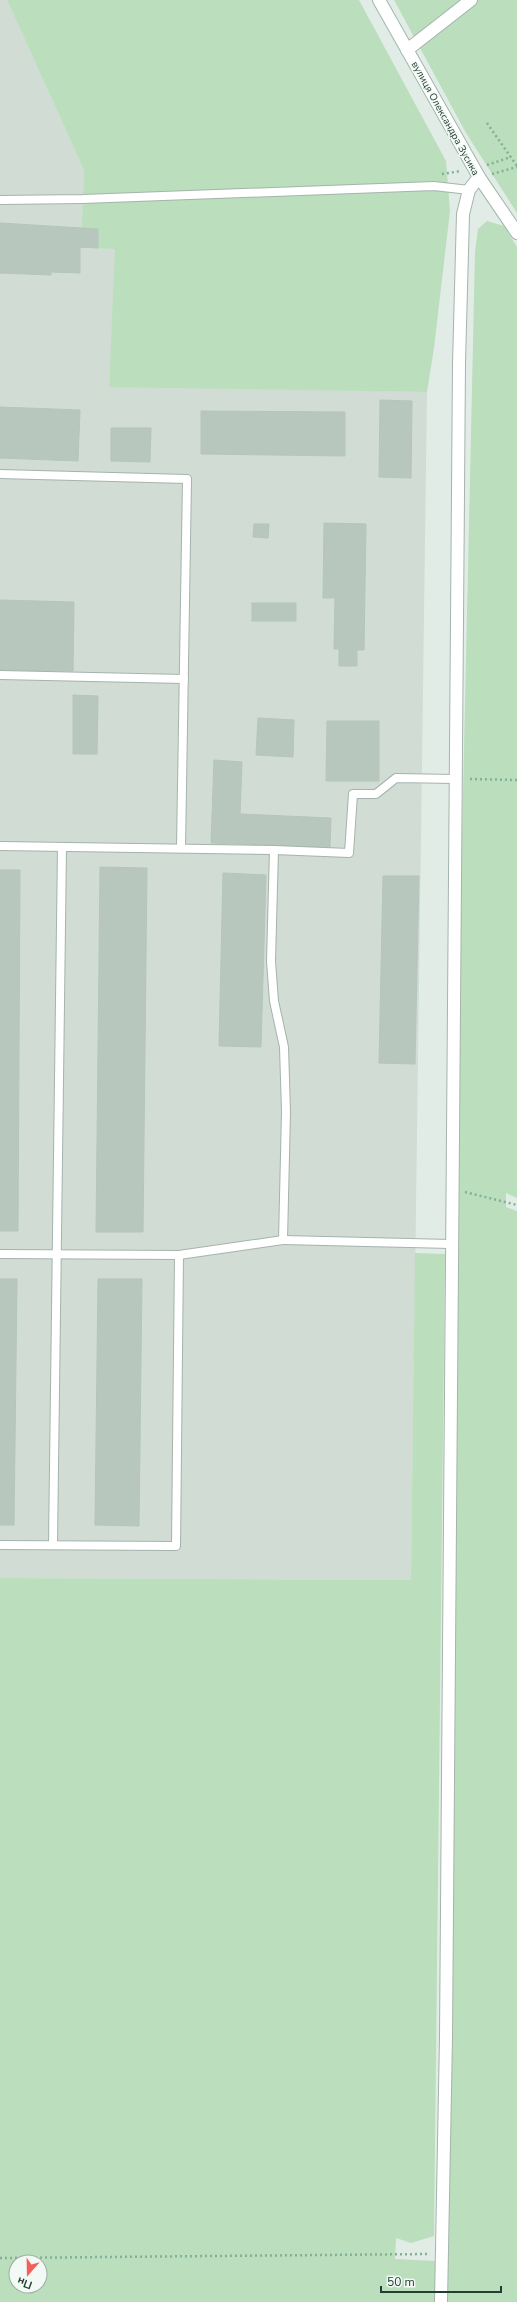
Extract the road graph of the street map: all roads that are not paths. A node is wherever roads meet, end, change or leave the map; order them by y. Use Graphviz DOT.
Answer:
graph roads {
  1 [pos="379,0"];
  2 [pos="471,0"];
  3 [pos="407,50"];
  4 [pos="479,177"];
  5 [pos="469,190"];
  6 [pos="0,200"];
  7 [pos="517,233"];
  8 [pos="0,474"];
  9 [pos="0,675"];
  10 [pos="184,679"];
  11 [pos="455,779"];
  12 [pos="0,846"];
  13 [pos="62,847"];
  14 [pos="181,848"];
  15 [pos="274,850"];
  16 [pos="283,1240"];
  17 [pos="451,1244"];
  18 [pos="0,1254"];
  19 [pos="56,1255"];
  20 [pos="179,1255"];
  21 [pos="0,1545"];
  22 [pos="53,1545"];
  23 [pos="441,2302"];
  1 -- 3 [label="street, вулиця Олександра Зусика"];
  2 -- 3 [label="street"];
  3 -- 4 [label="street, вулиця Олександра Зусика"];
  4 -- 5 [label="street"];
  4 -- 7 [label="street, вулиця Олександра Зусика"];
  5 -- 6 [label="lane"];
  5 -- 11 [label="street"];
  8 -- 10 [label="lane"];
  9 -- 10 [label="lane"];
  10 -- 14 [label="lane"];
  11 -- 15 [label="lane"];
  11 -- 17 [label="street"];
  12 -- 13 [label="lane"];
  13 -- 14 [label="lane"];
  13 -- 19 [label="lane"];
  14 -- 15 [label="lane"];
  15 -- 16 [label="lane"];
  16 -- 17 [label="lane"];
  16 -- 20 [label="lane"];
  17 -- 23 [label="street"];
  18 -- 19 [label="lane"];
  19 -- 20 [label="lane"];
  19 -- 22 [label="lane"];
  20 -- 22 [label="lane"];
  21 -- 22 [label="lane"];
}
